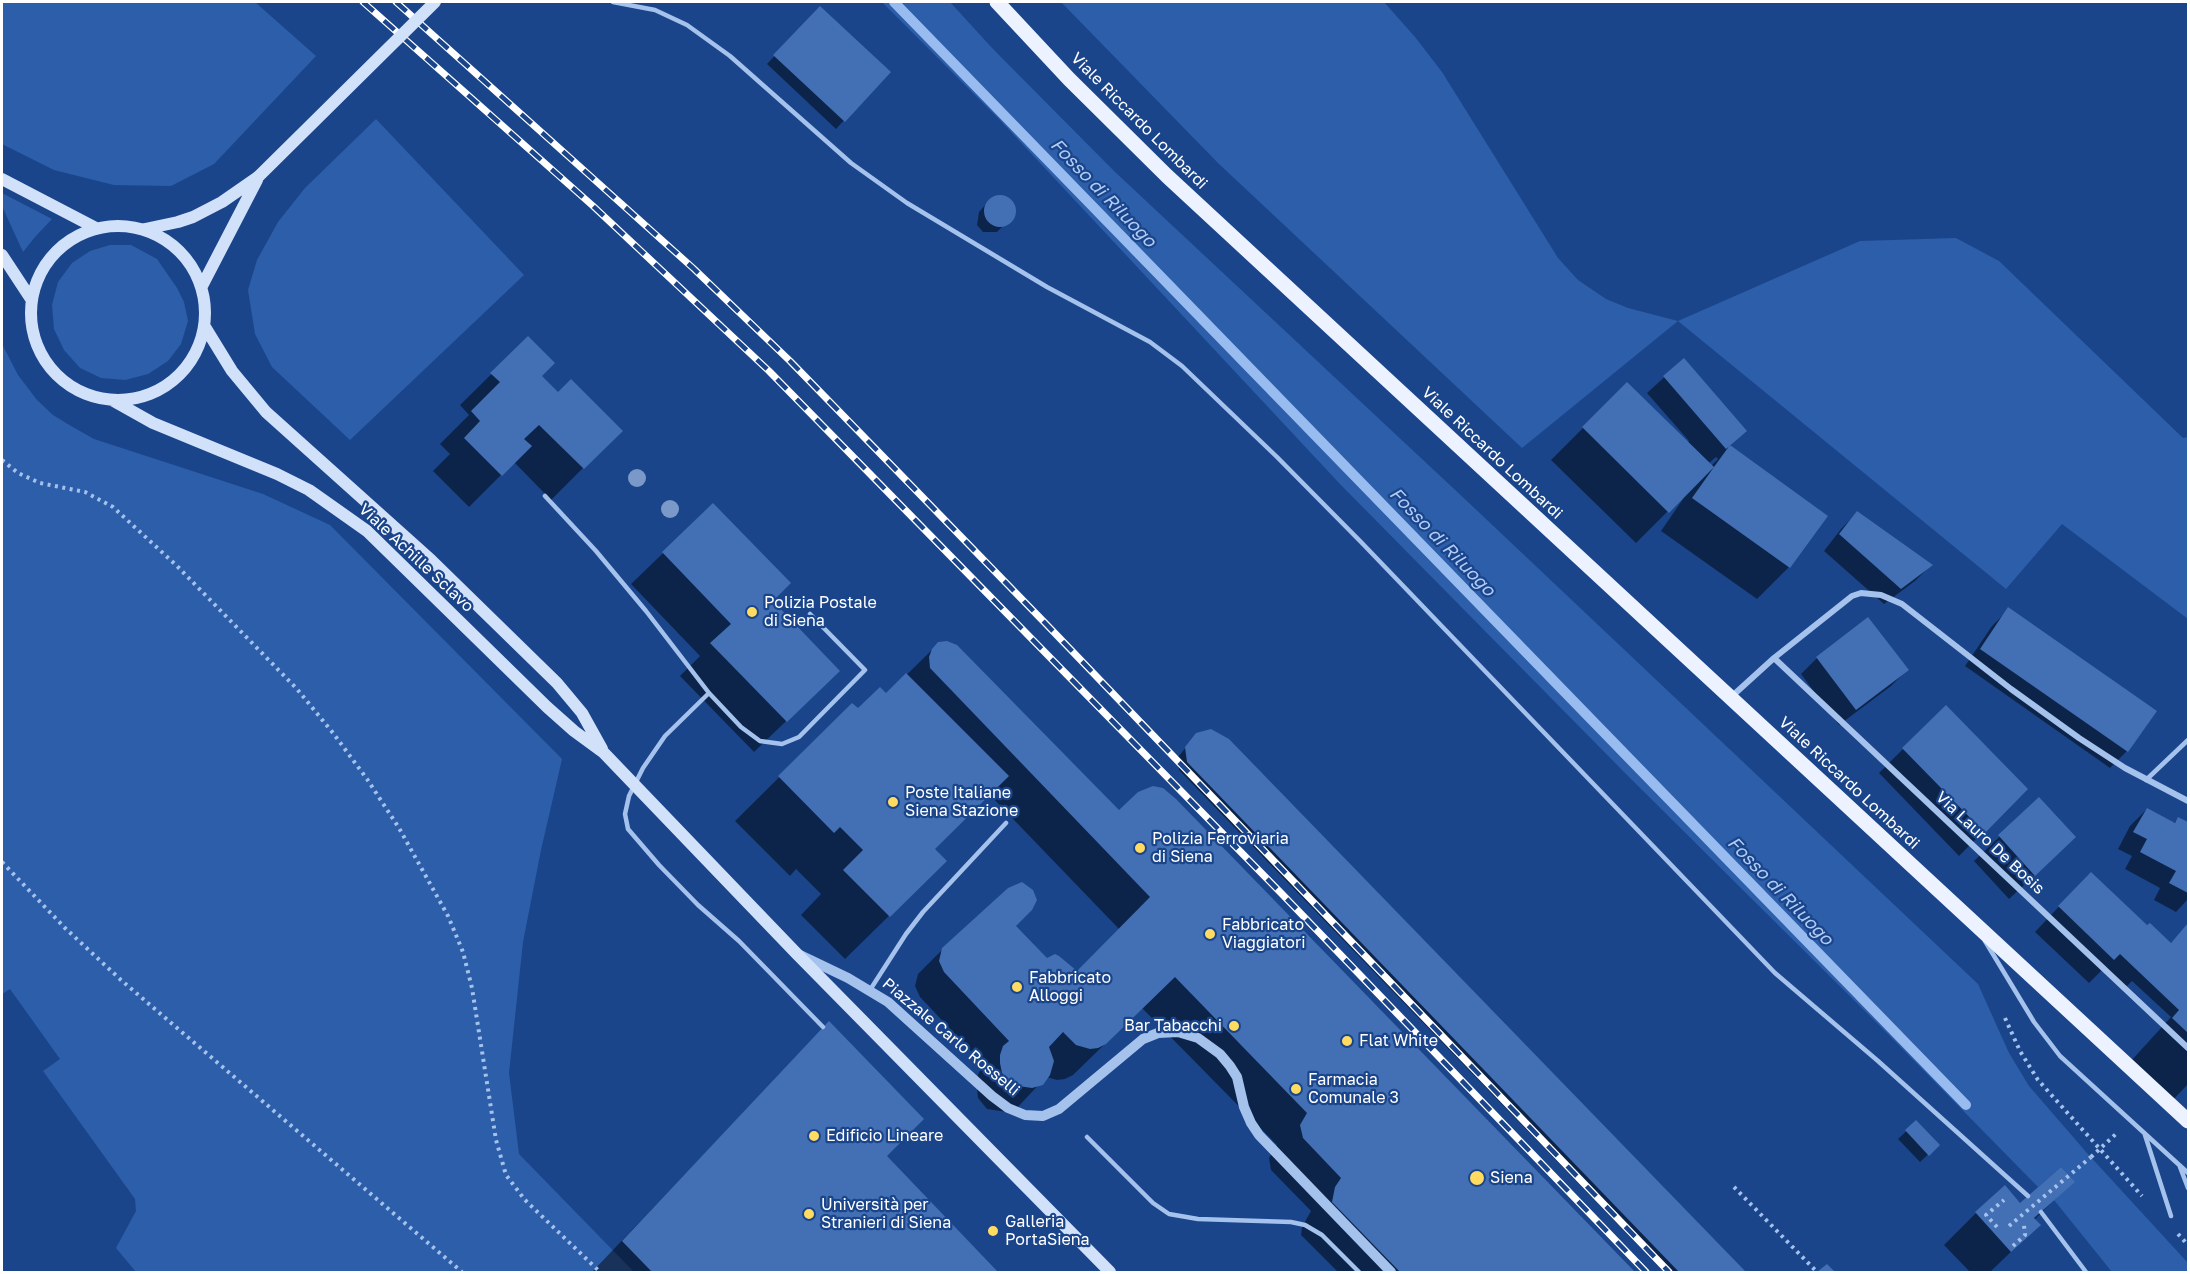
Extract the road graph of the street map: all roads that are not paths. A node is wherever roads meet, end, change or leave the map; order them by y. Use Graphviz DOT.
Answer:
graph roads {
  1 [pos="435,2"];
  2 [pos="613,2"];
  3 [pos="997,2"];
  4 [pos="258,177"];
  5 [pos="2,179"];
  6 [pos="96,228"];
  7 [pos="145,229"];
  8 [pos="2,255"];
  9 [pos="202,286"];
  10 [pos="31,299"];
  11 [pos="205,327"];
  12 [pos="112,400"];
  13 [pos="545,496"];
  14 [pos="810,614"];
  15 [pos="1774,658"];
  16 [pos="709,693"];
  17 [pos="1730,698"];
  18 [pos="2188,740"];
  19 [pos="604,753"];
  20 [pos="2146,780"];
  21 [pos="634,784"];
  22 [pos="2188,801"];
  23 [pos="1006,823"];
  24 [pos="1972,921"];
  25 [pos="797,954"];
  26 [pos="870,990"];
  27 [pos="823,1027"];
  28 [pos="2188,1048"];
  29 [pos="2188,1121"];
  30 [pos="2145,1132"];
  31 [pos="1087,1137"];
  32 [pos="2179,1164"];
  33 [pos="2188,1173"];
  34 [pos="2188,1188"];
  35 [pos="2028,1196"];
  36 [pos="2041,1212"];
  37 [pos="2171,1216"];
  38 [pos="1110,1272"];
  39 [pos="1359,1272"];
  40 [pos="1391,1272"];
  41 [pos="2086,1272"];
  1 -- 4 [label="main road, bridge"];
  2 -- 35 [label="lane"];
  3 -- 17 [label="main road, Viale Riccardo Lombardi"];
  4 -- 7 [label="main road"];
  4 -- 9 [label="main road"];
  5 -- 6 [label="main road"];
  6 -- 7 [label="main road, Viale Achille Sclavo"];
  6 -- 10 [label="main road, Viale Achille Sclavo"];
  7 -- 9 [label="main road, Viale Achille Sclavo"];
  8 -- 10 [label="main road"];
  9 -- 11 [label="main road, Viale Achille Sclavo"];
  10 -- 12 [label="main road, Viale Achille Sclavo"];
  11 -- 12 [label="main road, Viale Achille Sclavo"];
  11 -- 19 [label="main road, Viale Achille Sclavo"];
  12 -- 19 [label="main road, Viale Achille Sclavo"];
  13 -- 16 [label="lane"];
  14 -- 16 [label="lane"];
  15 -- 17 [label="street"];
  15 -- 20 [label="street"];
  15 -- 28 [label="street, Via Lauro De Bosis"];
  16 -- 21 [label="lane"];
  17 -- 24 [label="main road, Viale Riccardo Lombardi"];
  18 -- 20 [label="lane"];
  19 -- 21 [label="main road, Viale Achille Sclavo"];
  20 -- 22 [label="street"];
  21 -- 25 [label="main road, Viale Achille Sclavo"];
  21 -- 27 [label="lane"];
  23 -- 26 [label="lane"];
  24 -- 29 [label="main road, Viale Riccardo Lombardi"];
  24 -- 30 [label="lane, Viale Riccardo Lombardi"];
  25 -- 26 [label="street, Piazzale Carlo Rosselli"];
  25 -- 38 [label="main road"];
  26 -- 40 [label="street, Piazzale Carlo Rosselli"];
  30 -- 32 [label="lane, Viale Riccardo Lombardi"];
  30 -- 37 [label="lane"];
  31 -- 39 [label="lane"];
  32 -- 33 [label="lane, Viale Riccardo Lombardi"];
  32 -- 34 [label="lane"];
  36 -- 41 [label="lane"];
}
